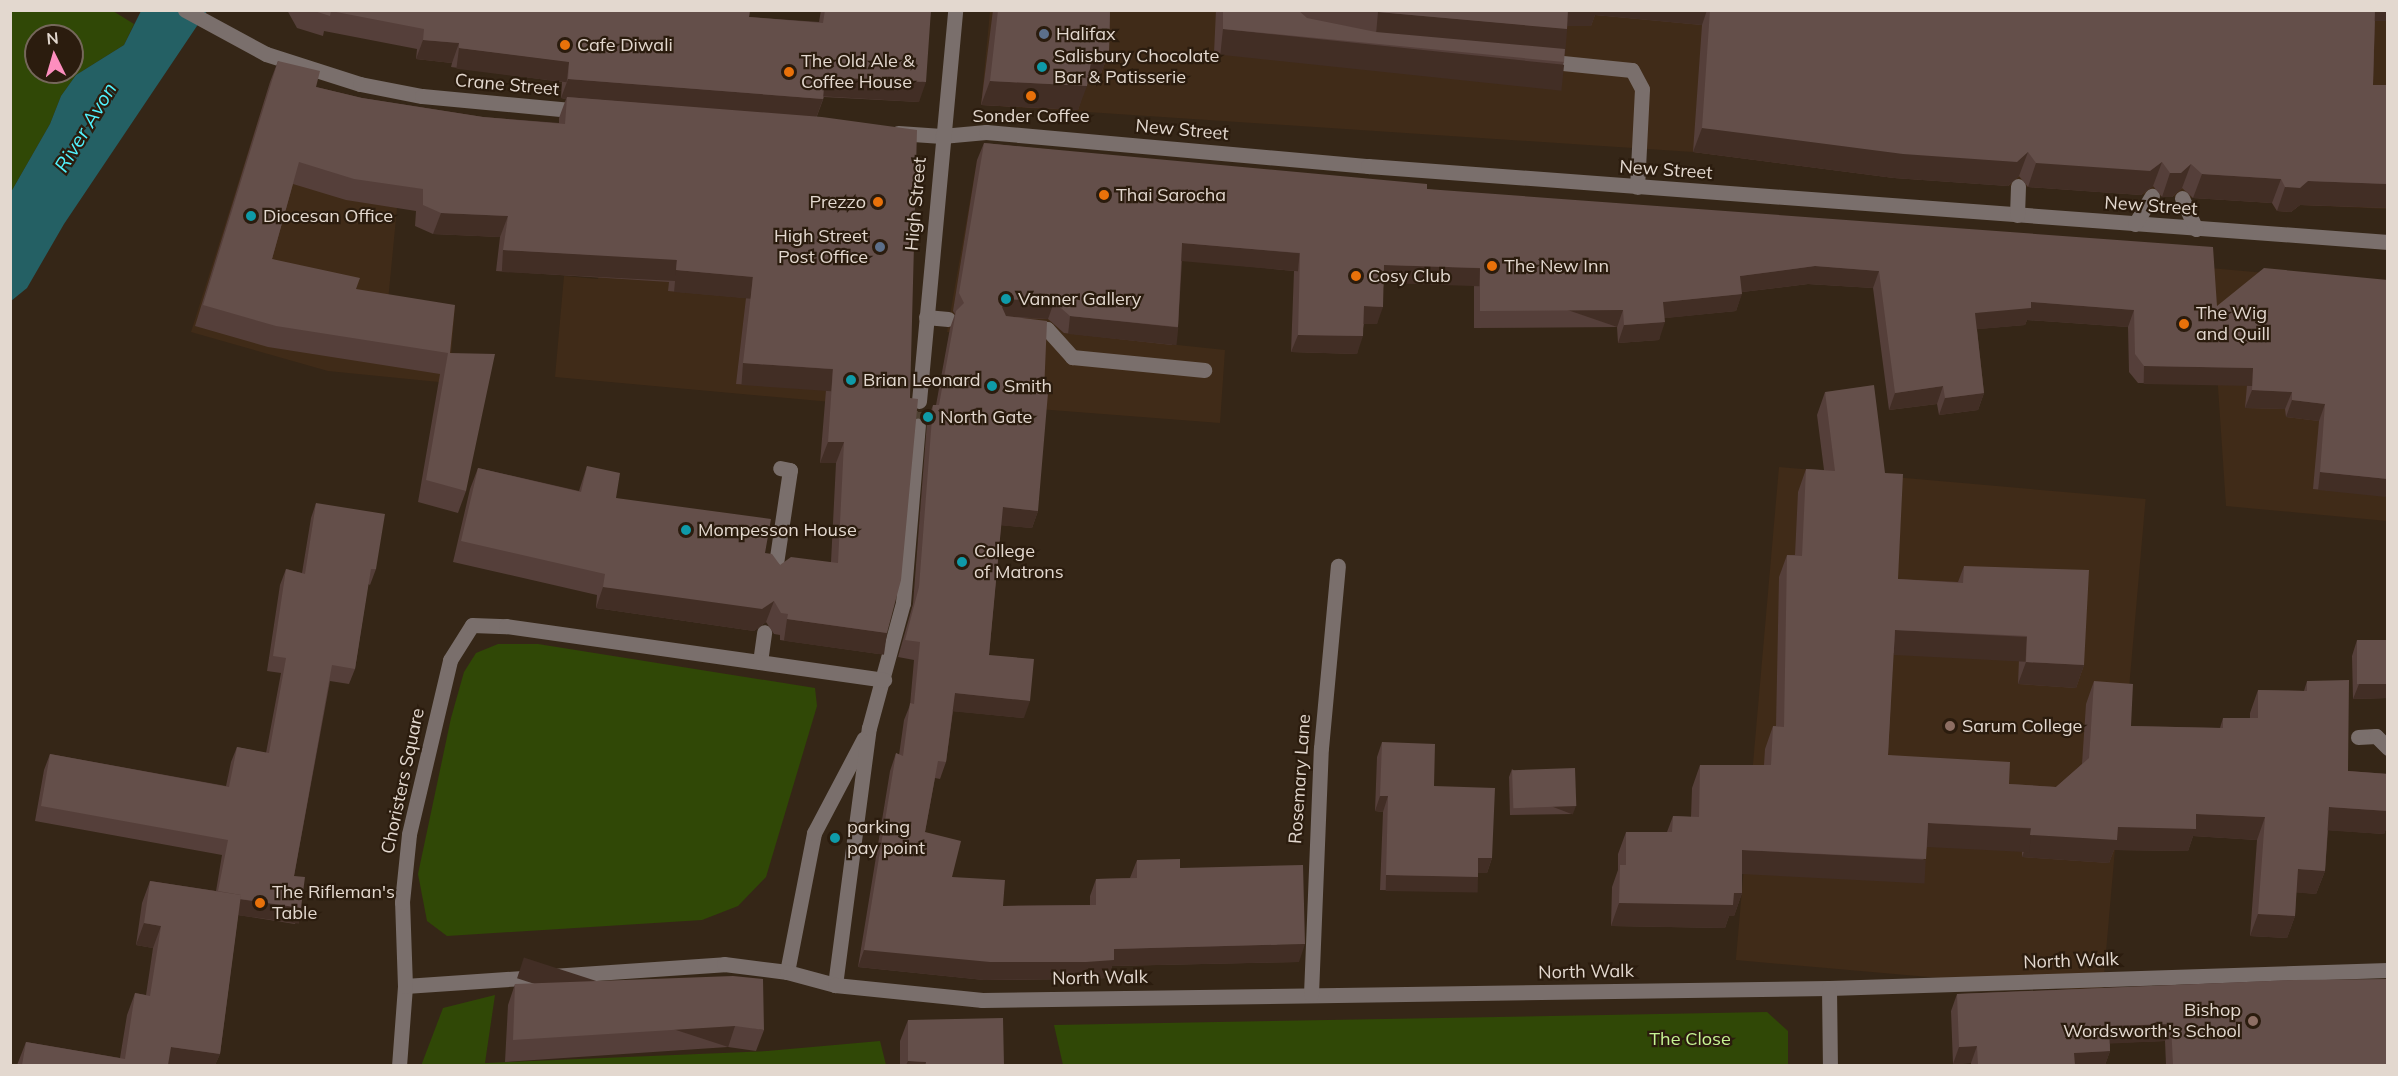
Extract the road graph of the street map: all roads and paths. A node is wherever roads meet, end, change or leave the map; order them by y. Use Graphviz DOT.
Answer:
graph roads {
  1 [pos="185,10"];
  2 [pos="955,10"];
  3 [pos="1522,59"];
  4 [pos="598,113"];
  5 [pos="884,132"];
  6 [pos="942,136"];
  7 [pos="2018,186"];
  8 [pos="1637,187"];
  9 [pos="2152,196"];
  10 [pos="2182,198"];
  11 [pos="2017,215"];
  12 [pos="2135,224"];
  13 [pos="2196,229"];
  14 [pos="2388,242"];
  15 [pos="926,317"];
  16 [pos="948,319"];
  17 [pos="1016,326"];
  18 [pos="1204,370"];
  19 [pos="919,401"];
  20 [pos="918,426"];
  21 [pos="780,468"];
  22 [pos="1338,566"];
  23 [pos="774,577"];
  24 [pos="765,632"];
  25 [pos="760,662"];
  26 [pos="884,680"];
  27 [pos="869,728"];
  28 [pos="2358,737"];
  29 [pos="2388,748"];
  30 [pos="2388,970"];
  31 [pos="787,972"];
  32 [pos="835,985"];
  33 [pos="405,986"];
  34 [pos="1829,988"];
  35 [pos="1311,994"];
  36 [pos="399,1065"];
  37 [pos="1830,1065"];
  1 -- 4 [label="street, Crane Street"];
  2 -- 6 [label="street, High Street"];
  3 -- 8 [label="street"];
  5 -- 6 [label="street"];
  6 -- 8 [label="street, New Street"];
  6 -- 15 [label="street, High Street"];
  7 -- 11 [label="street"];
  8 -- 11 [label="street, New Street"];
  9 -- 12 [label="street"];
  10 -- 13 [label="street"];
  11 -- 12 [label="street, New Street"];
  12 -- 13 [label="street, New Street"];
  13 -- 14 [label="street, New Street"];
  15 -- 16 [label="street"];
  15 -- 19 [label="street, High Street"];
  17 -- 18 [label="street"];
  20 -- 26 [label="street"];
  21 -- 23 [label="street"];
  22 -- 35 [label="street, Rosemary Lane"];
  24 -- 25 [label="street"];
  25 -- 26 [label="street, Choristers Square"];
  25 -- 33 [label="street, Choristers Square"];
  26 -- 27 [label="street"];
  27 -- 31 [label="street"];
  27 -- 32 [label="street"];
  28 -- 29 [label="street"];
  30 -- 34 [label="street, North Walk"];
  31 -- 32 [label="street, North Walk"];
  31 -- 33 [label="street"];
  32 -- 35 [label="street, North Walk"];
  33 -- 36 [label="street"];
  34 -- 35 [label="street, North Walk"];
  34 -- 37 [label="street"];
}
